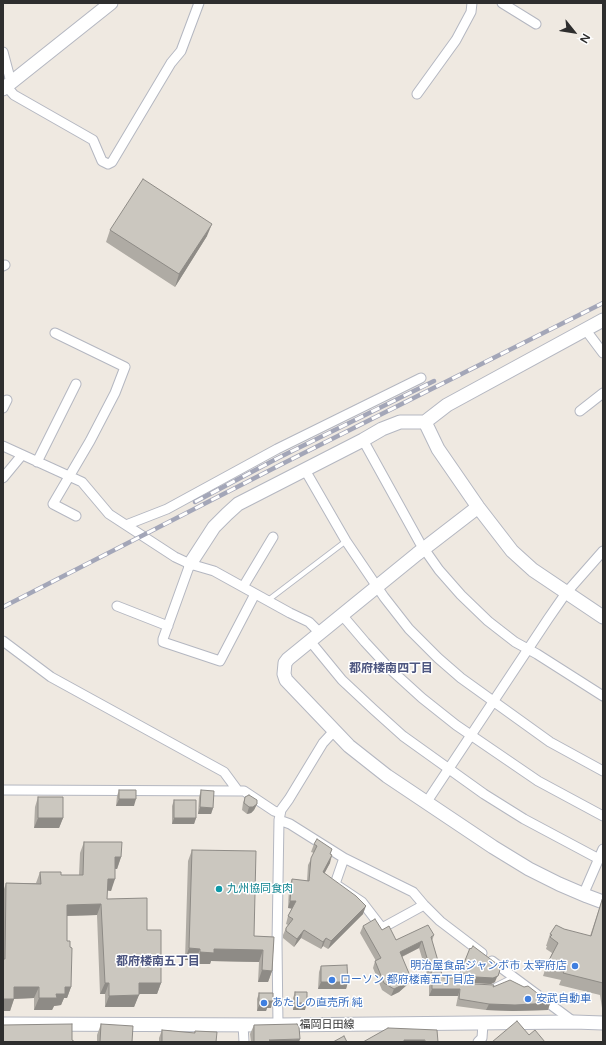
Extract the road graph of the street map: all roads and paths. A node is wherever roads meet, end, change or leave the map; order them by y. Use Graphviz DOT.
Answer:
graph roads {
  1 [pos="111,3"];
  2 [pos="199,3"];
  3 [pos="472,3"];
  4 [pos="502,3"];
  5 [pos="536,24"];
  6 [pos="3,52"];
  7 [pos="7,86"];
  8 [pos="416,94"];
  9 [pos="603,320"];
  10 [pos="585,329"];
  11 [pos="55,333"];
  12 [pos="603,353"];
  13 [pos="421,378"];
  14 [pos="76,384"];
  15 [pos="603,393"];
  16 [pos="580,411"];
  17 [pos="425,422"];
  18 [pos="363,440"];
  19 [pos="3,446"];
  20 [pos="22,455"];
  21 [pos="37,462"];
  22 [pos="305,470"];
  23 [pos="69,476"];
  24 [pos="3,478"];
  25 [pos="478,507"];
  26 [pos="76,516"];
  27 [pos="126,525"];
  28 [pos="273,538"];
  29 [pos="346,541"];
  30 [pos="424,549"];
  31 [pos="603,551"];
  32 [pos="190,564"];
  33 [pos="377,586"];
  34 [pos="243,587"];
  35 [pos="566,593"];
  36 [pos="254,594"];
  37 [pos="267,600"];
  38 [pos="117,606"];
  39 [pos="342,615"];
  40 [pos="603,617"];
  41 [pos="168,626"];
  42 [pos="320,633"];
  43 [pos="3,641"];
  44 [pos="310,641"];
  45 [pos="528,649"];
  46 [pos="603,696"];
  47 [pos="493,701"];
  48 [pos="334,731"];
  49 [pos="471,735"];
  50 [pos="449,769"];
  51 [pos="603,771"];
  52 [pos="3,790"];
  53 [pos="238,791"];
  54 [pos="426,803"];
  55 [pos="603,816"];
  56 [pos="280,817"];
  57 [pos="603,849"];
  58 [pos="344,858"];
  59 [pos="599,859"];
  60 [pos="584,895"];
  61 [pos="603,902"];
  62 [pos="424,905"];
  63 [pos="513,977"];
  64 [pos="486,987"];
  65 [pos="574,1022"];
  66 [pos="603,1023"];
  67 [pos="3,1024"];
  68 [pos="484,1024"];
  69 [pos="243,1025"];
  70 [pos="278,1025"];
  71 [pos="244,1042"];
  72 [pos="478,1042"];
  1 -- 7 [label="street"];
  2 -- 7 [label="street"];
  3 -- 8 [label="street"];
  4 -- 5 [label="street"];
  6 -- 7 [label="street"];
  9 -- 10 [label="street"];
  10 -- 12 [label="street"];
  10 -- 17 [label="street"];
  11 -- 23 [label="street"];
  13 -- 27 [label="street"];
  14 -- 21 [label="street"];
  15 -- 16 [label="street"];
  17 -- 18 [label="street"];
  17 -- 25 [label="street"];
  18 -- 22 [label="street"];
  18 -- 30 [label="street"];
  19 -- 20 [label="street"];
  20 -- 21 [label="street"];
  20 -- 24 [label="street"];
  21 -- 23 [label="street"];
  22 -- 29 [label="street"];
  22 -- 32 [label="street"];
  23 -- 26 [label="street"];
  23 -- 27 [label="street"];
  25 -- 30 [label="street"];
  25 -- 35 [label="street"];
  27 -- 32 [label="street"];
  28 -- 34 [label="street"];
  29 -- 33 [label="street"];
  29 -- 37 [label="lane"];
  30 -- 33 [label="street"];
  30 -- 45 [label="street"];
  31 -- 35 [label="street"];
  32 -- 34 [label="street"];
  32 -- 41 [label="street"];
  33 -- 39 [label="street"];
  33 -- 47 [label="street"];
  34 -- 36 [label="street"];
  35 -- 40 [label="street"];
  35 -- 45 [label="street"];
  36 -- 37 [label="street"];
  36 -- 41 [label="street"];
  37 -- 42 [label="street"];
  38 -- 41 [label="street"];
  39 -- 42 [label="street"];
  39 -- 49 [label="street"];
  42 -- 44 [label="street"];
  43 -- 53 [label="street"];
  44 -- 48 [label="street"];
  44 -- 50 [label="street"];
  45 -- 46 [label="street"];
  45 -- 47 [label="street"];
  47 -- 49 [label="street"];
  47 -- 51 [label="street"];
  48 -- 54 [label="street"];
  48 -- 56 [label="street"];
  49 -- 50 [label="street"];
  49 -- 55 [label="street"];
  50 -- 54 [label="street"];
  50 -- 59 [label="street"];
  52 -- 53 [label="street"];
  53 -- 56 [label="street"];
  54 -- 60 [label="street"];
  56 -- 58 [label="street"];
  56 -- 70 [label="street"];
  57 -- 59 [label="street"];
  58 -- 62 [label="street"];
  58 -- 62 [label="street"];
  59 -- 60 [label="street"];
  60 -- 61 [label="street"];
  62 -- 63 [label="street"];
  63 -- 64 [label="lane"];
  63 -- 65 [label="street"];
  65 -- 66 [label="street, 福岡日田線"];
  65 -- 68 [label="street, 福岡日田線"];
  67 -- 69 [label="street, 福岡日田線"];
  68 -- 70 [label="street, 福岡日田線"];
  68 -- 72 [label="street"];
  69 -- 70 [label="street, 福岡日田線"];
  69 -- 71 [label="street"];
}
